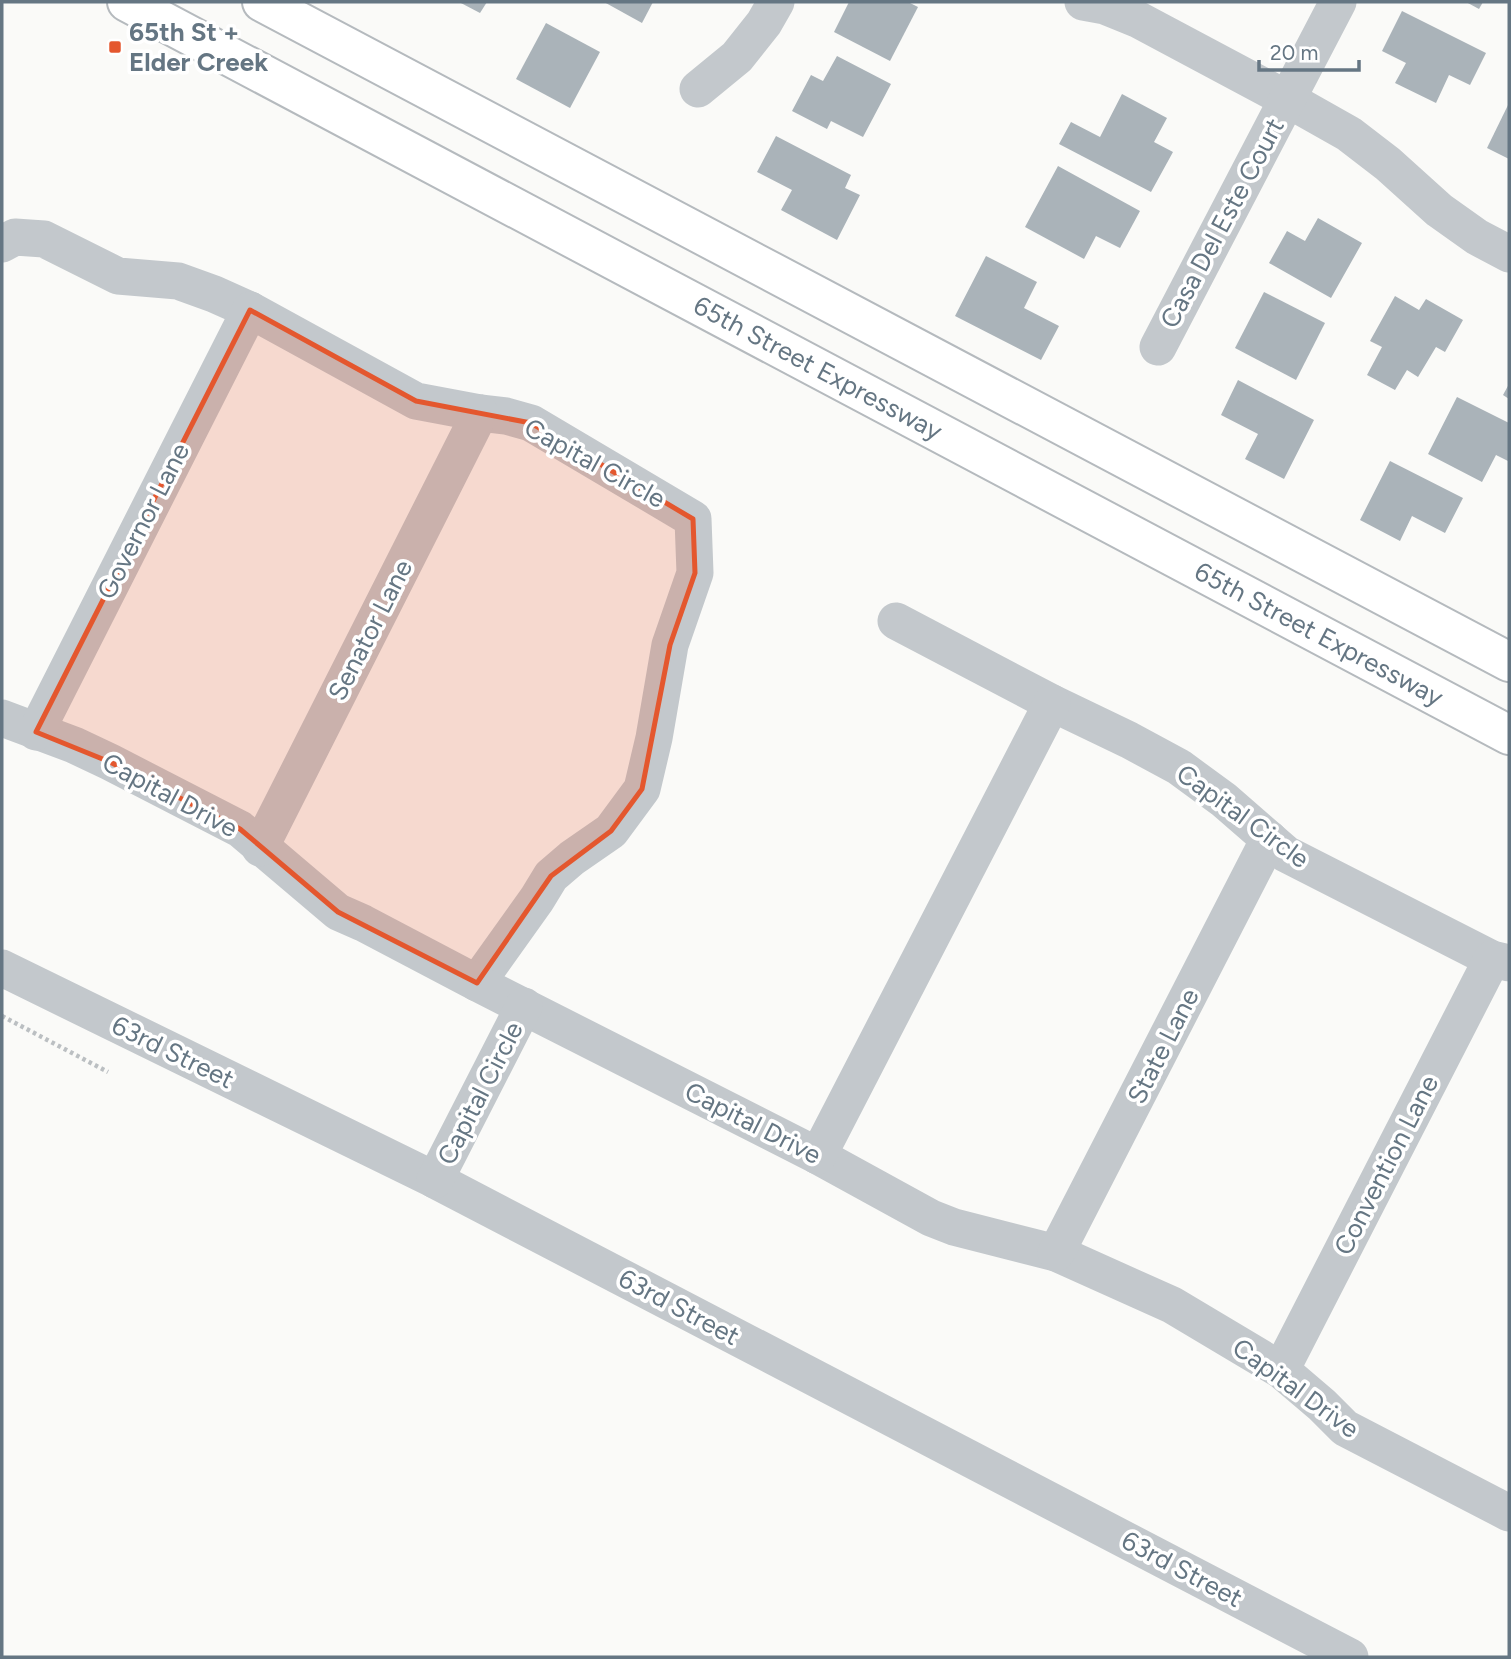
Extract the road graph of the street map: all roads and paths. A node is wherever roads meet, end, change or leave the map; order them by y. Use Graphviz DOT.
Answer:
graph roads {
  1 [pos="127,2"];
  2 [pos="262,2"];
  3 [pos="776,2"];
  4 [pos="1083,2"];
  5 [pos="1338,2"];
  6 [pos="698,89"];
  7 [pos="1287,99"];
  8 [pos="2,244"];
  9 [pos="1509,254"];
  10 [pos="250,310"];
  11 [pos="1158,347"];
  12 [pos="480,413"];
  13 [pos="896,621"];
  14 [pos="1509,662"];
  15 [pos="1052,703"];
  16 [pos="2,718"];
  17 [pos="36,732"];
  18 [pos="1509,734"];
  19 [pos="1269,839"];
  20 [pos="260,848"];
  21 [pos="1501,961"];
  22 [pos="2,968"];
  23 [pos="477,983"];
  24 [pos="524,1006"];
  25 [pos="2,1016"];
  26 [pos="108,1072"];
  27 [pos="818,1156"];
  28 [pos="435,1180"];
  29 [pos="1056,1253"];
  30 [pos="1281,1370"];
  31 [pos="1507,1506"];
  32 [pos="1350,1657"];
  1 -- 18 [label="main road, 65th Street Expressway"];
  2 -- 14 [label="main road"];
  3 -- 6 [label="street"];
  4 -- 7 [label="street"];
  5 -- 7 [label="street, Casa Del Este Court"];
  7 -- 9 [label="street"];
  7 -- 11 [label="street, Casa Del Este Court"];
  8 -- 10 [label="street, Capital Circle"];
  10 -- 12 [label="street, Capital Circle"];
  10 -- 17 [label="street, Governor Lane"];
  12 -- 20 [label="street, Senator Lane"];
  12 -- 23 [label="street, Capital Circle"];
  13 -- 15 [label="street, Capital Circle"];
  15 -- 19 [label="street, Capital Circle"];
  15 -- 27 [label="street"];
  16 -- 17 [label="street, Capital Drive"];
  17 -- 20 [label="street, Capital Drive"];
  19 -- 21 [label="street, Capital Circle"];
  19 -- 29 [label="street, State Lane"];
  20 -- 23 [label="street, Capital Drive"];
  21 -- 30 [label="street, Convention Lane"];
  22 -- 28 [label="street, 63rd Street"];
  23 -- 24 [label="street, Capital Drive"];
  24 -- 27 [label="street, Capital Drive"];
  24 -- 28 [label="street, Capital Circle"];
  25 -- 26 [label="path"];
  27 -- 29 [label="street, Capital Drive"];
  28 -- 32 [label="street, 63rd Street"];
  29 -- 30 [label="street, Capital Drive"];
  30 -- 31 [label="street, Capital Drive"];
}
